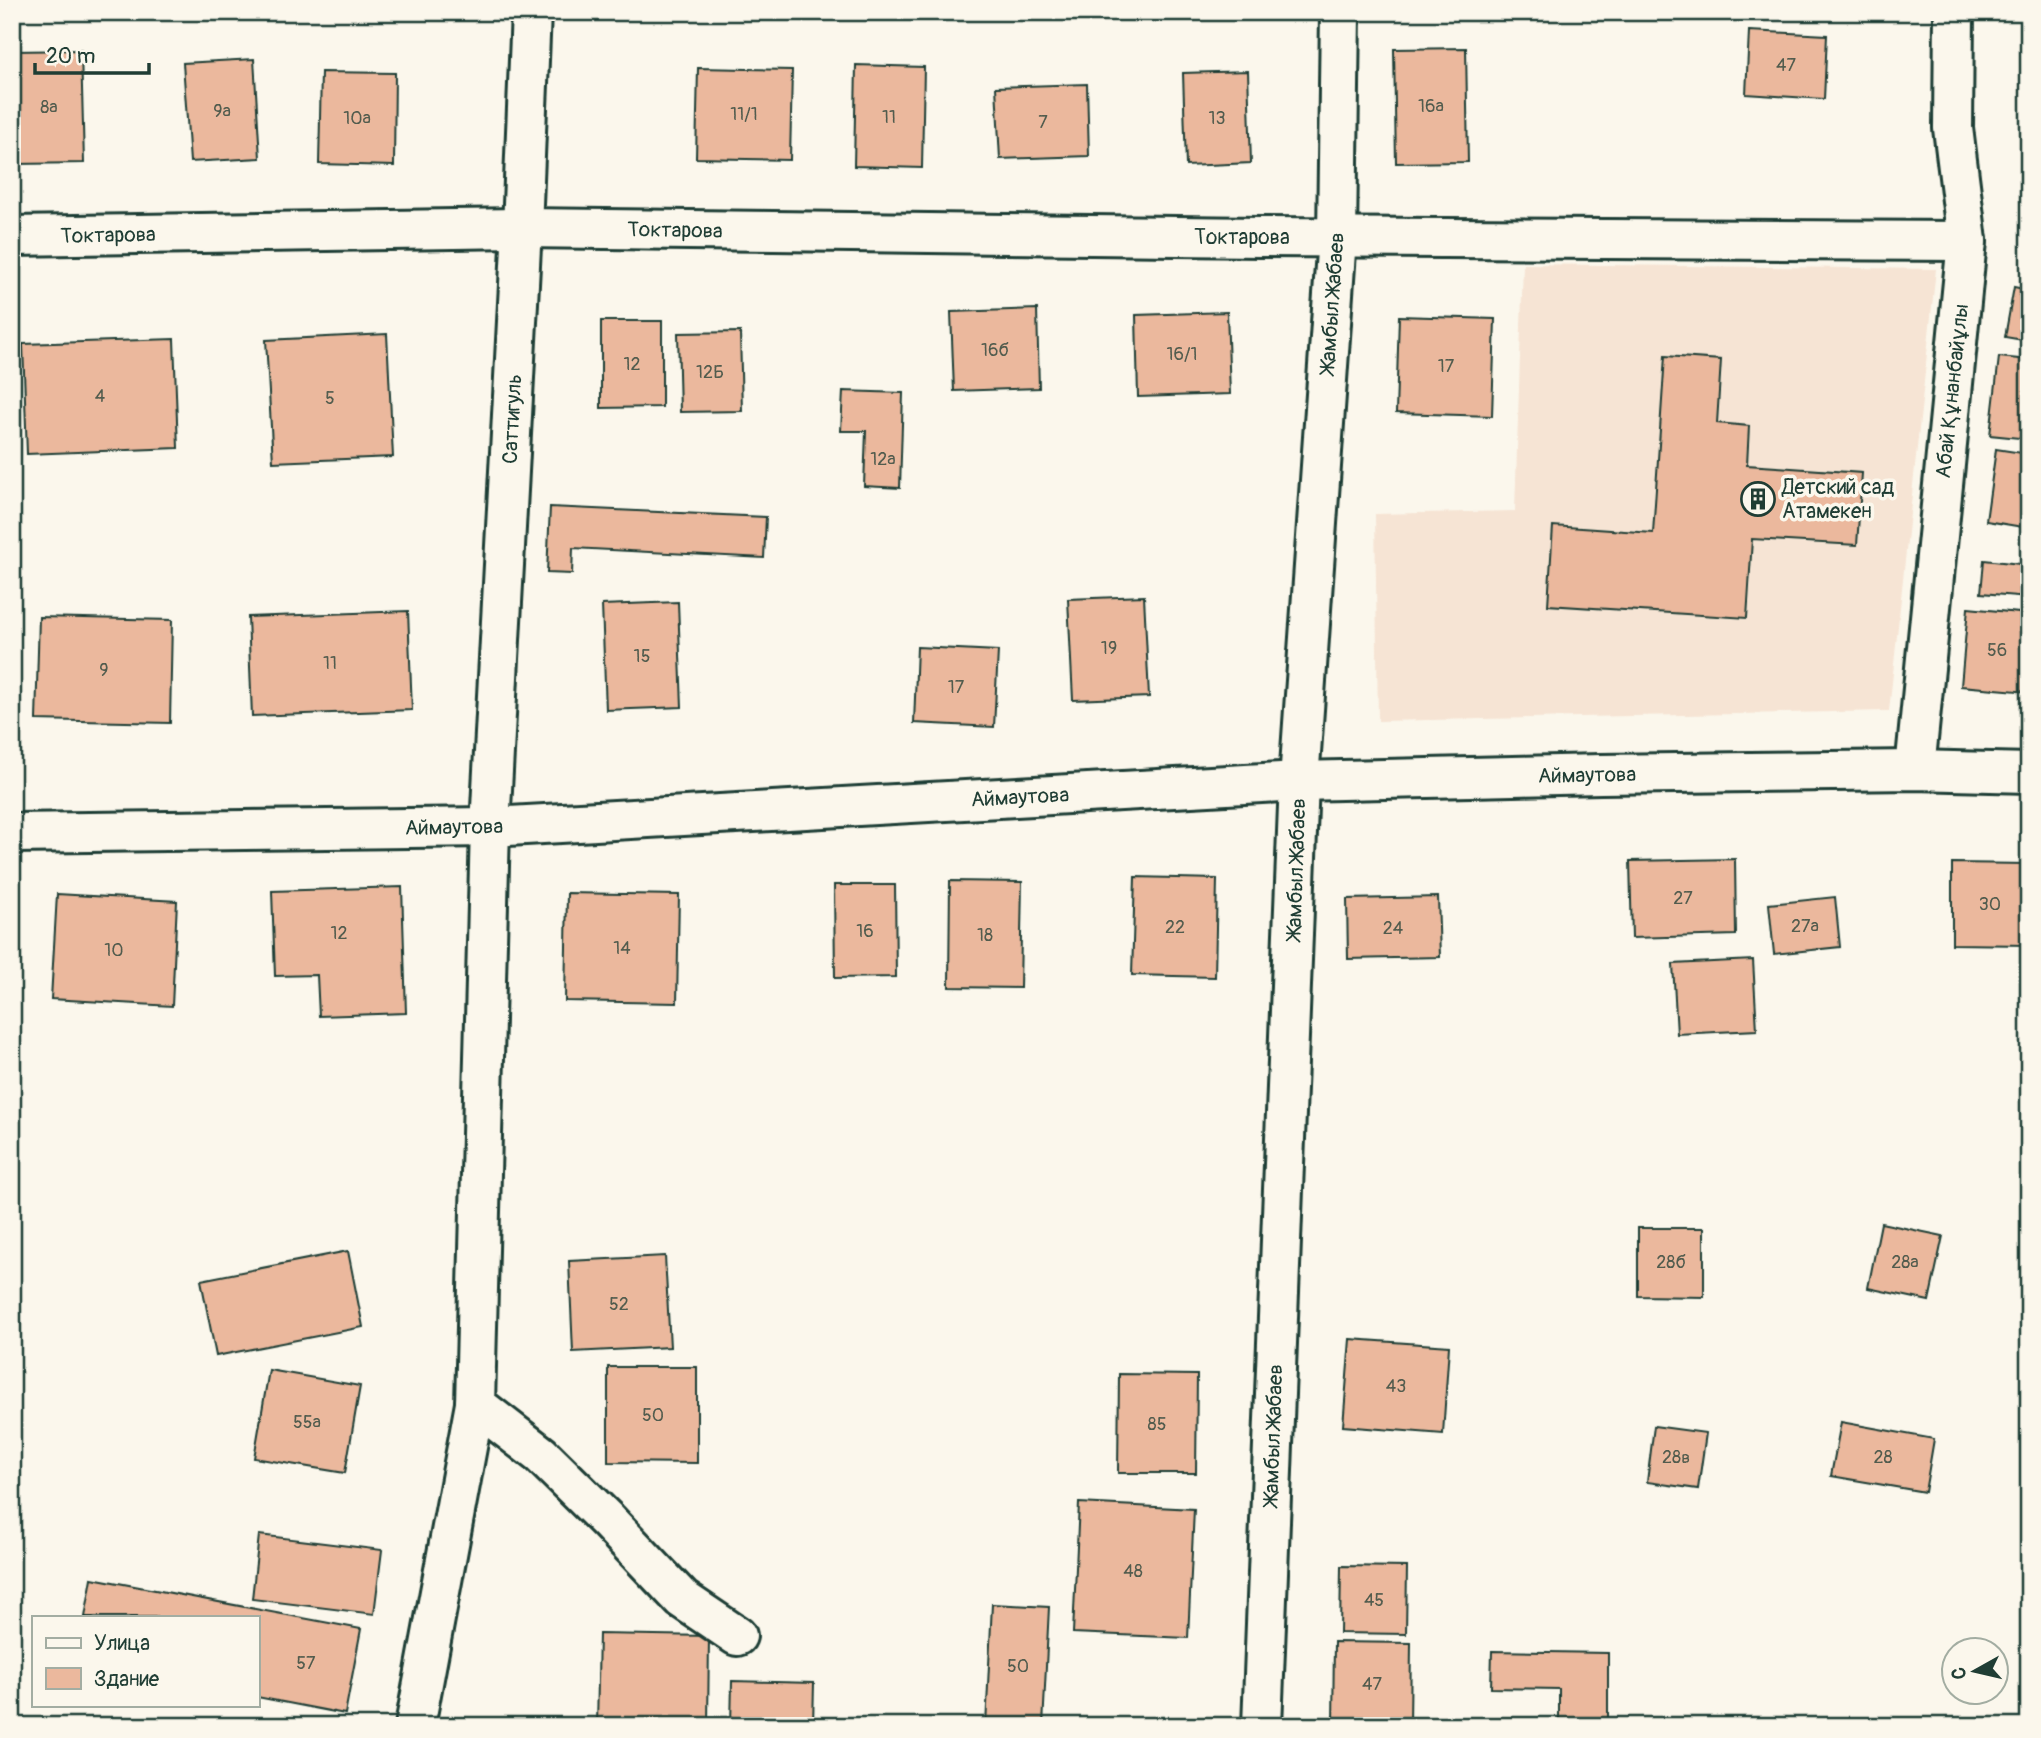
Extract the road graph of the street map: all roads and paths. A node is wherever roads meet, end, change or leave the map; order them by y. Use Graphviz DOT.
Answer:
graph roads {
  1 [pos="531,12"];
  2 [pos="1340,12"];
  3 [pos="1954,12"];
  4 [pos="522,228"];
  5 [pos="12,236"];
  6 [pos="1337,237"];
  7 [pos="1967,241"];
  8 [pos="1916,770"];
  9 [pos="2029,773"];
  10 [pos="1299,781"];
  11 [pos="490,827"];
  12 [pos="12,833"];
  13 [pos="475,1404"];
  14 [pos="737,1636"];
  15 [pos="415,1726"];
  16 [pos="1262,1726"];
  1 -- 4 [label="street, Саттигуль"];
  2 -- 6 [label="street, Жамбыл Жабаев"];
  3 -- 7 [label="street, Абай Құнанбайұлы"];
  4 -- 5 [label="street, Токтарова"];
  4 -- 6 [label="street, Токтарова"];
  4 -- 11 [label="street, Саттигуль"];
  6 -- 7 [label="street, Токтарова"];
  6 -- 10 [label="street, Жамбыл Жабаев"];
  7 -- 8 [label="street, Абай Құнанбайұлы"];
  8 -- 9 [label="street, Аймаутова"];
  8 -- 10 [label="street, Аймаутова"];
  10 -- 11 [label="street, Аймаутова"];
  10 -- 16 [label="street, Жамбыл Жабаев"];
  11 -- 12 [label="street, Аймаутова"];
  11 -- 13 [label="street, Саттигуль"];
  13 -- 14 [label="street"];
  13 -- 15 [label="street, Саттигуль"];
}
